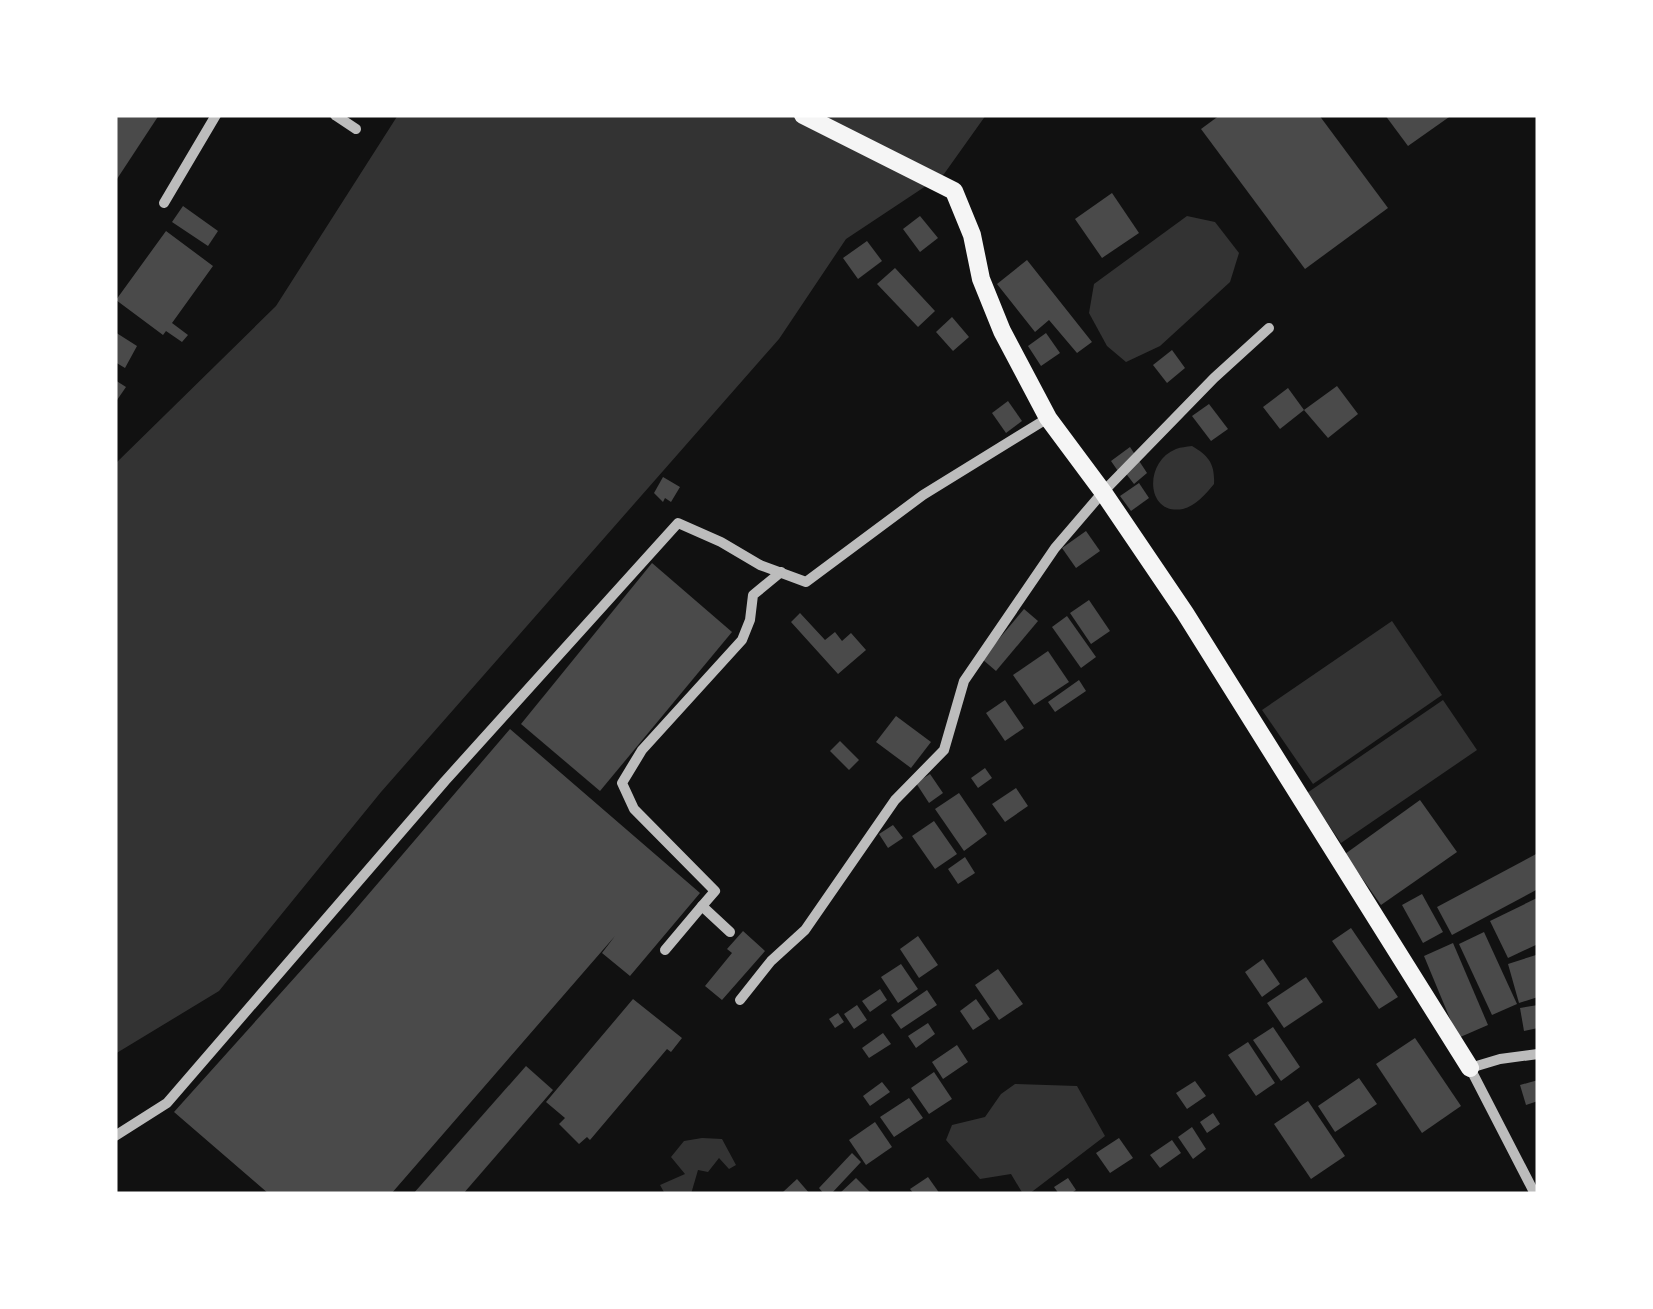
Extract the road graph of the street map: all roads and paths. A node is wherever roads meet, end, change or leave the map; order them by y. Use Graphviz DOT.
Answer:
graph roads {
  1 [pos="216,115"];
  2 [pos="335,115"];
  3 [pos="803,115"];
  4 [pos="356,129"];
  5 [pos="164,203"];
  6 [pos="1270,328"];
  7 [pos="1048,418"];
  8 [pos="1103,492"];
  9 [pos="780,572"];
  10 [pos="702,906"];
  11 [pos="730,932"];
  12 [pos="665,950"];
  13 [pos="740,1000"];
  14 [pos="1538,1054"];
  15 [pos="1470,1068"];
  16 [pos="115,1136"];
  17 [pos="1535,1194"];
  1 -- 5 [label="street"];
  2 -- 4 [label="street"];
  3 -- 7 [label="main road"];
  6 -- 8 [label="street"];
  7 -- 8 [label="main road"];
  7 -- 9 [label="street"];
  8 -- 13 [label="street"];
  8 -- 15 [label="main road"];
  9 -- 10 [label="street"];
  9 -- 16 [label="street"];
  10 -- 11 [label="street"];
  10 -- 12 [label="street"];
  14 -- 15 [label="street"];
  15 -- 17 [label="street"];
}
